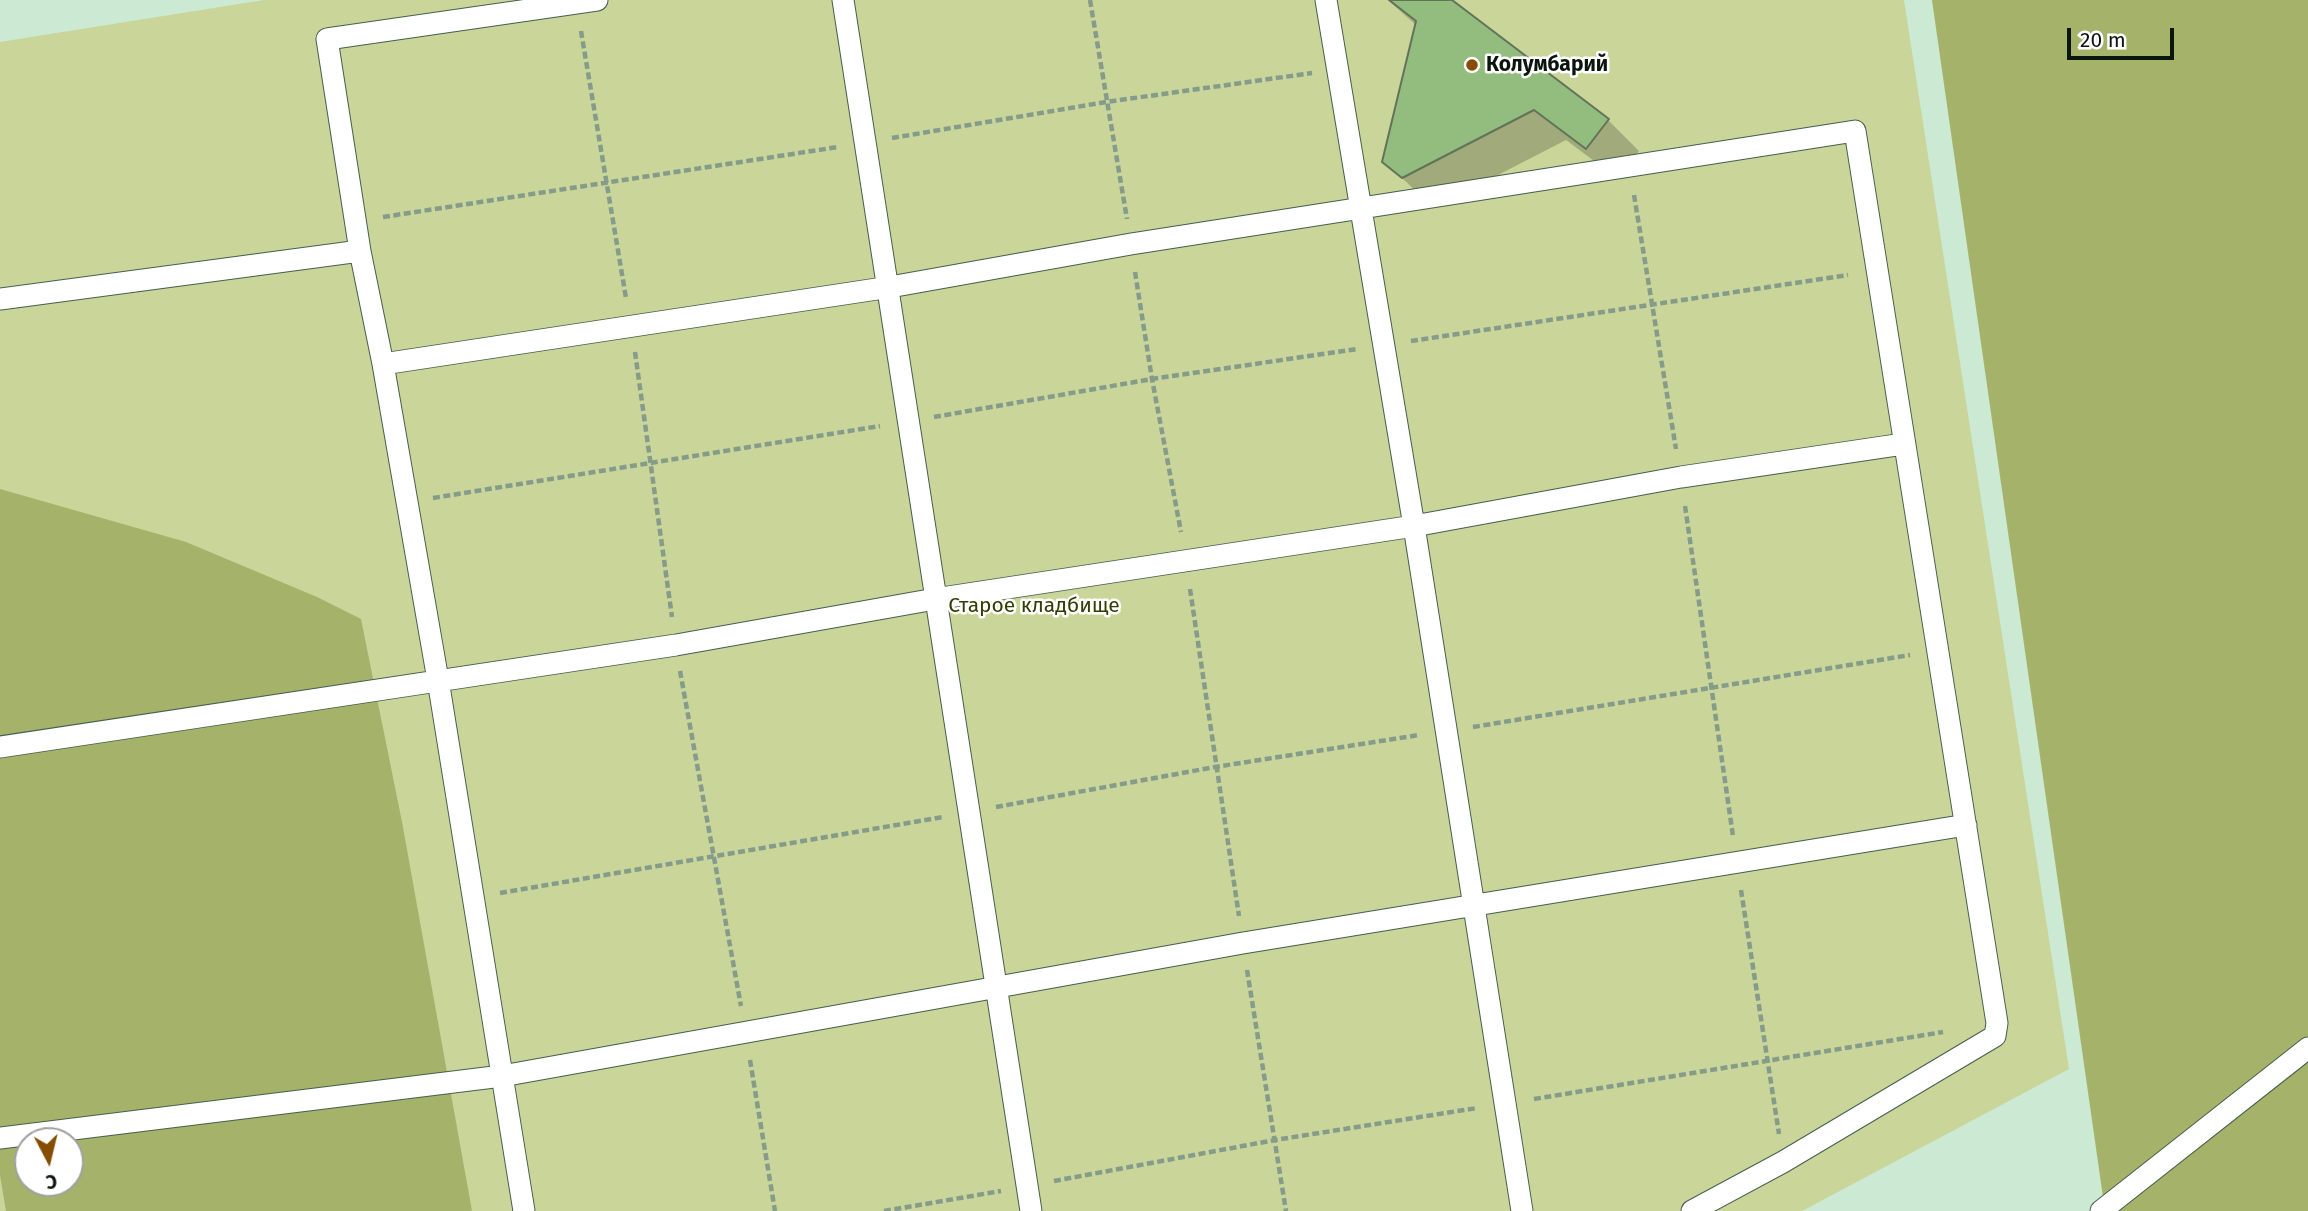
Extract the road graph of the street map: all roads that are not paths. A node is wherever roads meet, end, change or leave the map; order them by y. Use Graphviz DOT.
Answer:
graph roads {
  1 [pos="843,0"];
  2 [pos="1326,0"];
  3 [pos="587,2"];
  4 [pos="1362,209"];
  5 [pos="360,251"];
  6 [pos="890,287"];
  7 [pos="0,299"];
  8 [pos="383,364"];
  9 [pos="1903,444"];
  10 [pos="1414,526"];
  11 [pos="935,599"];
  12 [pos="438,680"];
  13 [pos="0,747"];
  14 [pos="1966,825"];
  15 [pos="1473,906"];
  16 [pos="997,990"];
  17 [pos="2308,1048"];
  18 [pos="502,1076"];
  19 [pos="0,1138"];
  20 [pos="524,1211"];
  21 [pos="1031,1211"];
  22 [pos="1522,1211"];
  23 [pos="1692,1211"];
  24 [pos="2101,1211"];
  1 -- 6 [label="lane"];
  2 -- 4 [label="lane"];
  3 -- 5 [label="lane"];
  4 -- 6 [label="lane"];
  4 -- 9 [label="lane"];
  4 -- 10 [label="lane"];
  5 -- 7 [label="lane"];
  5 -- 8 [label="lane"];
  6 -- 8 [label="lane"];
  6 -- 11 [label="lane"];
  8 -- 12 [label="lane"];
  9 -- 10 [label="lane"];
  9 -- 14 [label="lane"];
  10 -- 11 [label="lane"];
  10 -- 15 [label="lane"];
  11 -- 12 [label="lane"];
  11 -- 16 [label="lane"];
  12 -- 13 [label="lane"];
  12 -- 18 [label="lane"];
  14 -- 15 [label="lane"];
  14 -- 23 [label="lane"];
  15 -- 16 [label="lane"];
  15 -- 22 [label="lane"];
  16 -- 18 [label="lane"];
  16 -- 21 [label="lane"];
  17 -- 24 [label="lane"];
  18 -- 19 [label="lane"];
  18 -- 20 [label="lane"];
}
